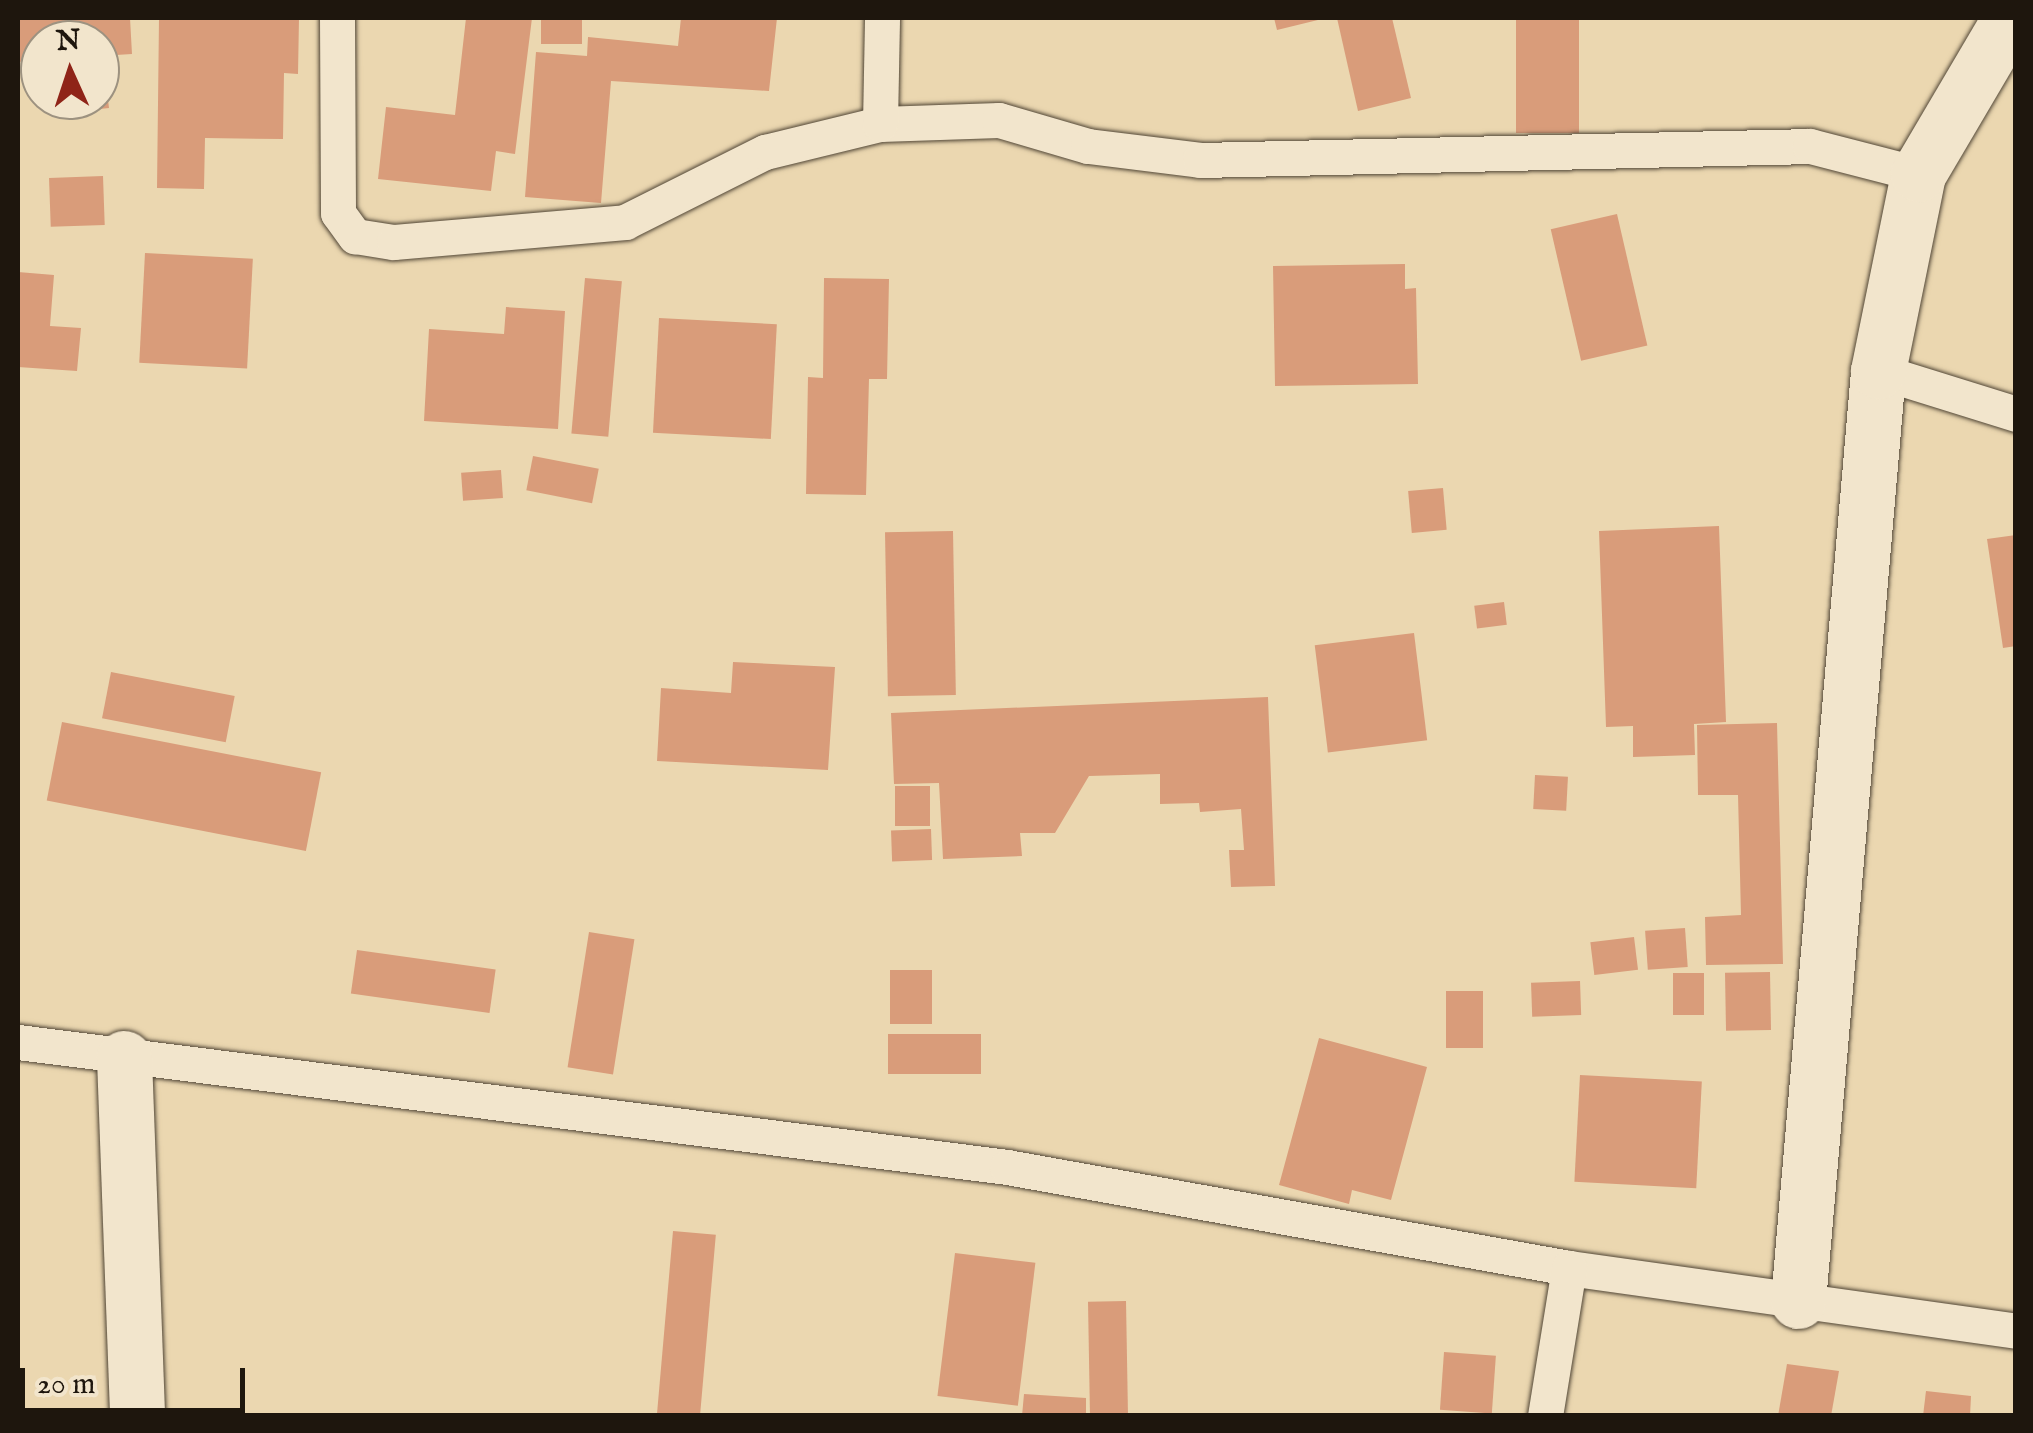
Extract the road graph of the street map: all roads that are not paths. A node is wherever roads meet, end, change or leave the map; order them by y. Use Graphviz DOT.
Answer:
graph roads {
  1 [pos="337,18"];
  2 [pos="882,18"];
  3 [pos="2010,18"];
  4 [pos="880,124"];
  5 [pos="1918,174"];
  6 [pos="1878,371"];
  7 [pos="2016,414"];
  8 [pos="18,1042"];
  9 [pos="124,1058"];
  10 [pos="1569,1268"];
  11 [pos="1798,1301"];
  12 [pos="2016,1331"];
  13 [pos="137,1416"];
  14 [pos="1546,1416"];
  1 -- 4 [label="lane"];
  2 -- 4 [label="lane"];
  3 -- 5 [label="street"];
  4 -- 5 [label="lane"];
  5 -- 6 [label="street"];
  6 -- 7 [label="lane"];
  6 -- 11 [label="street"];
  8 -- 9 [label="lane"];
  9 -- 10 [label="lane"];
  9 -- 13 [label="street"];
  10 -- 11 [label="lane"];
  10 -- 14 [label="lane"];
  11 -- 12 [label="lane"];
}
